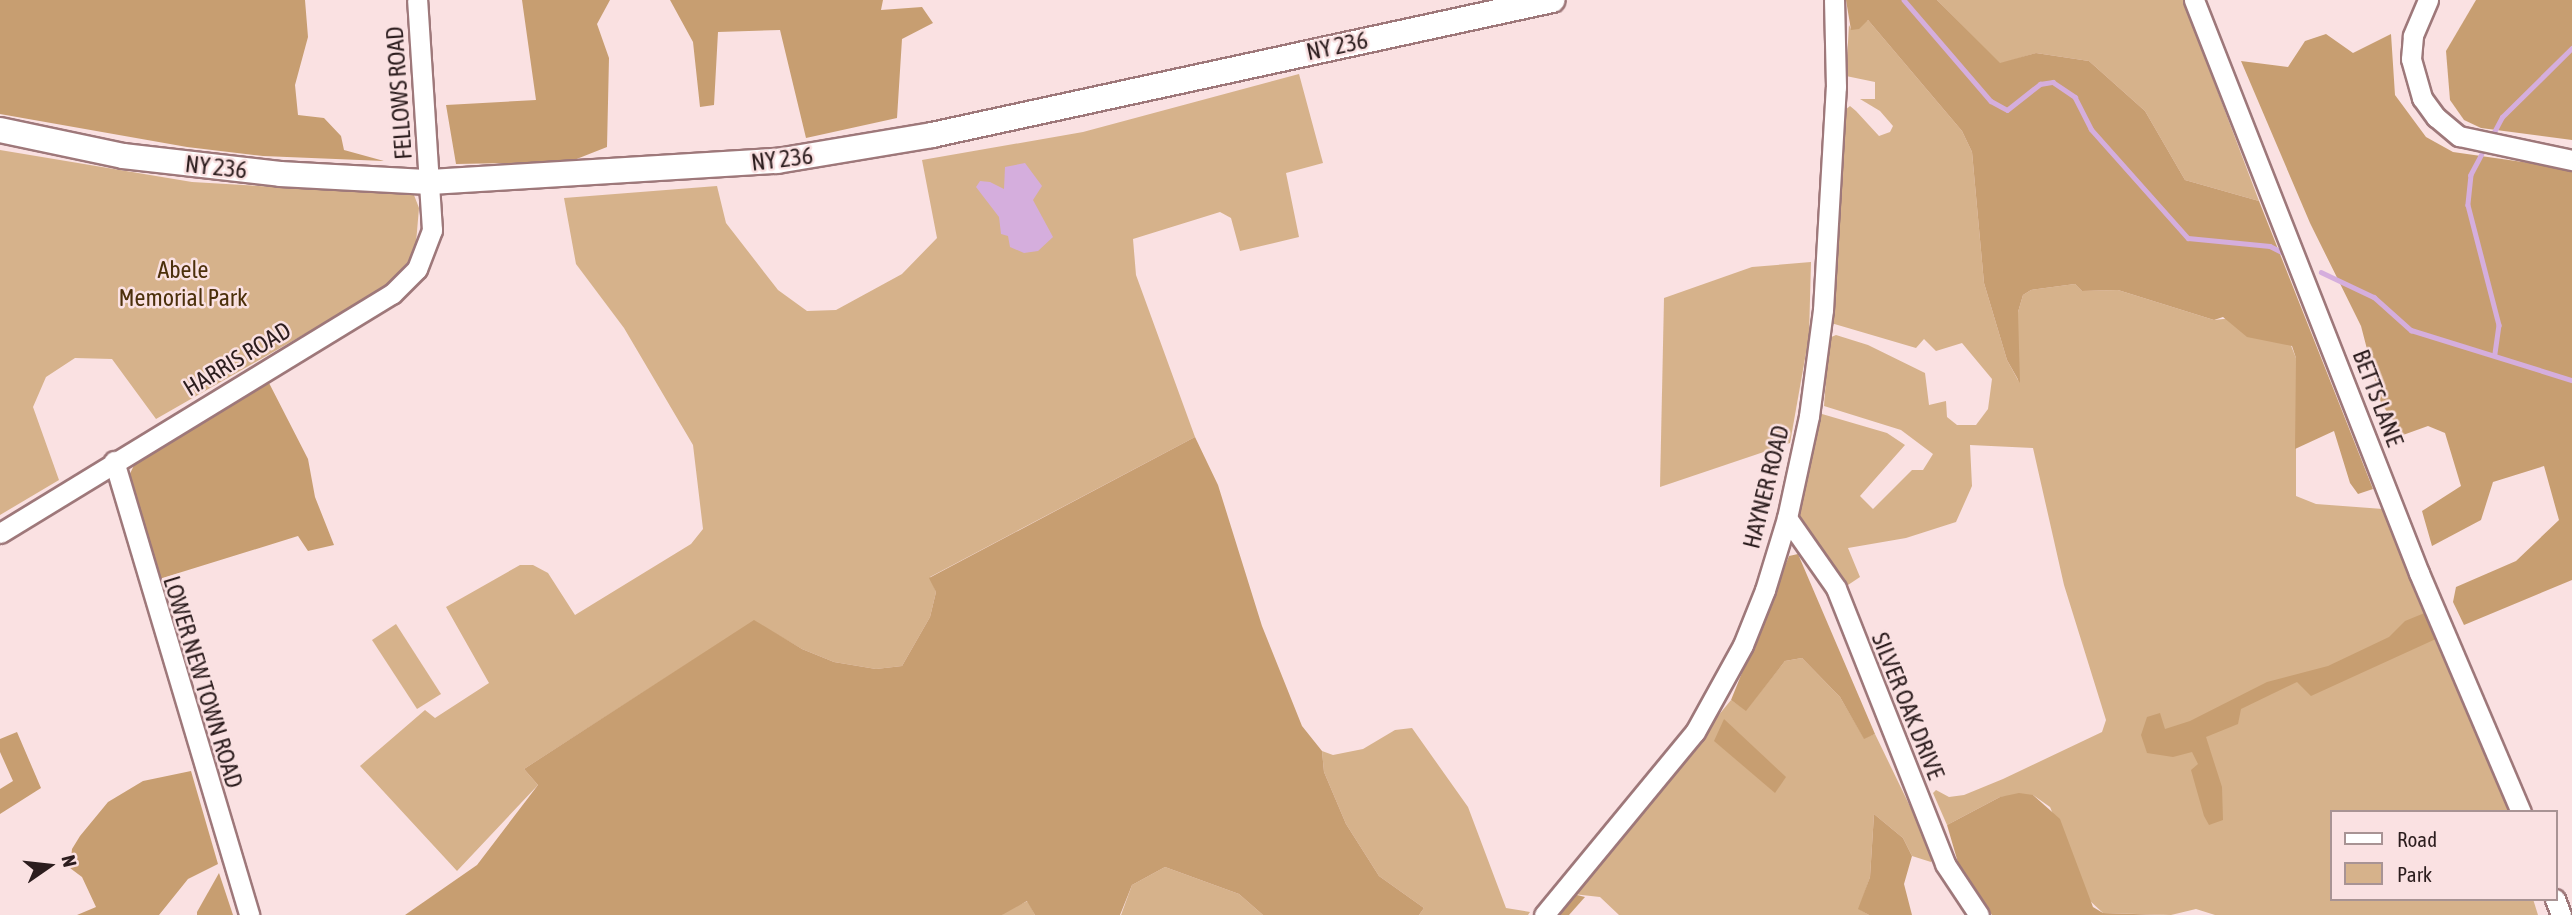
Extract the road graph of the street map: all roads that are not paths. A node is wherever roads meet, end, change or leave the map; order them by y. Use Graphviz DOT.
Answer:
graph roads {
  1 [pos="417,0"];
  2 [pos="1552,0"];
  3 [pos="1834,0"];
  4 [pos="2194,0"];
  5 [pos="2428,0"];
  6 [pos="0,130"];
  7 [pos="2572,160"];
  8 [pos="430,182"];
  9 [pos="114,461"];
  10 [pos="1787,518"];
  11 [pos="0,533"];
  12 [pos="2520,810"];
  13 [pos="249,915"];
  14 [pos="1544,915"];
  15 [pos="1979,915"];
  1 -- 8 [label="street, FELLOWS ROAD"];
  2 -- 8 [label="main road, NY 236 / NY 236"];
  3 -- 10 [label="street, HAYNER ROAD"];
  4 -- 12 [label="street, BETTS LANE"];
  5 -- 7 [label="street"];
  6 -- 8 [label="main road, NY 236 / NY 236"];
  8 -- 9 [label="street, HARRIS ROAD"];
  9 -- 11 [label="street, HARRIS ROAD"];
  9 -- 13 [label="street, LOWER NEW TOWN ROAD"];
  10 -- 14 [label="street, HAYNER ROAD"];
  10 -- 15 [label="street, SILVER OAK DRIVE"];
}
